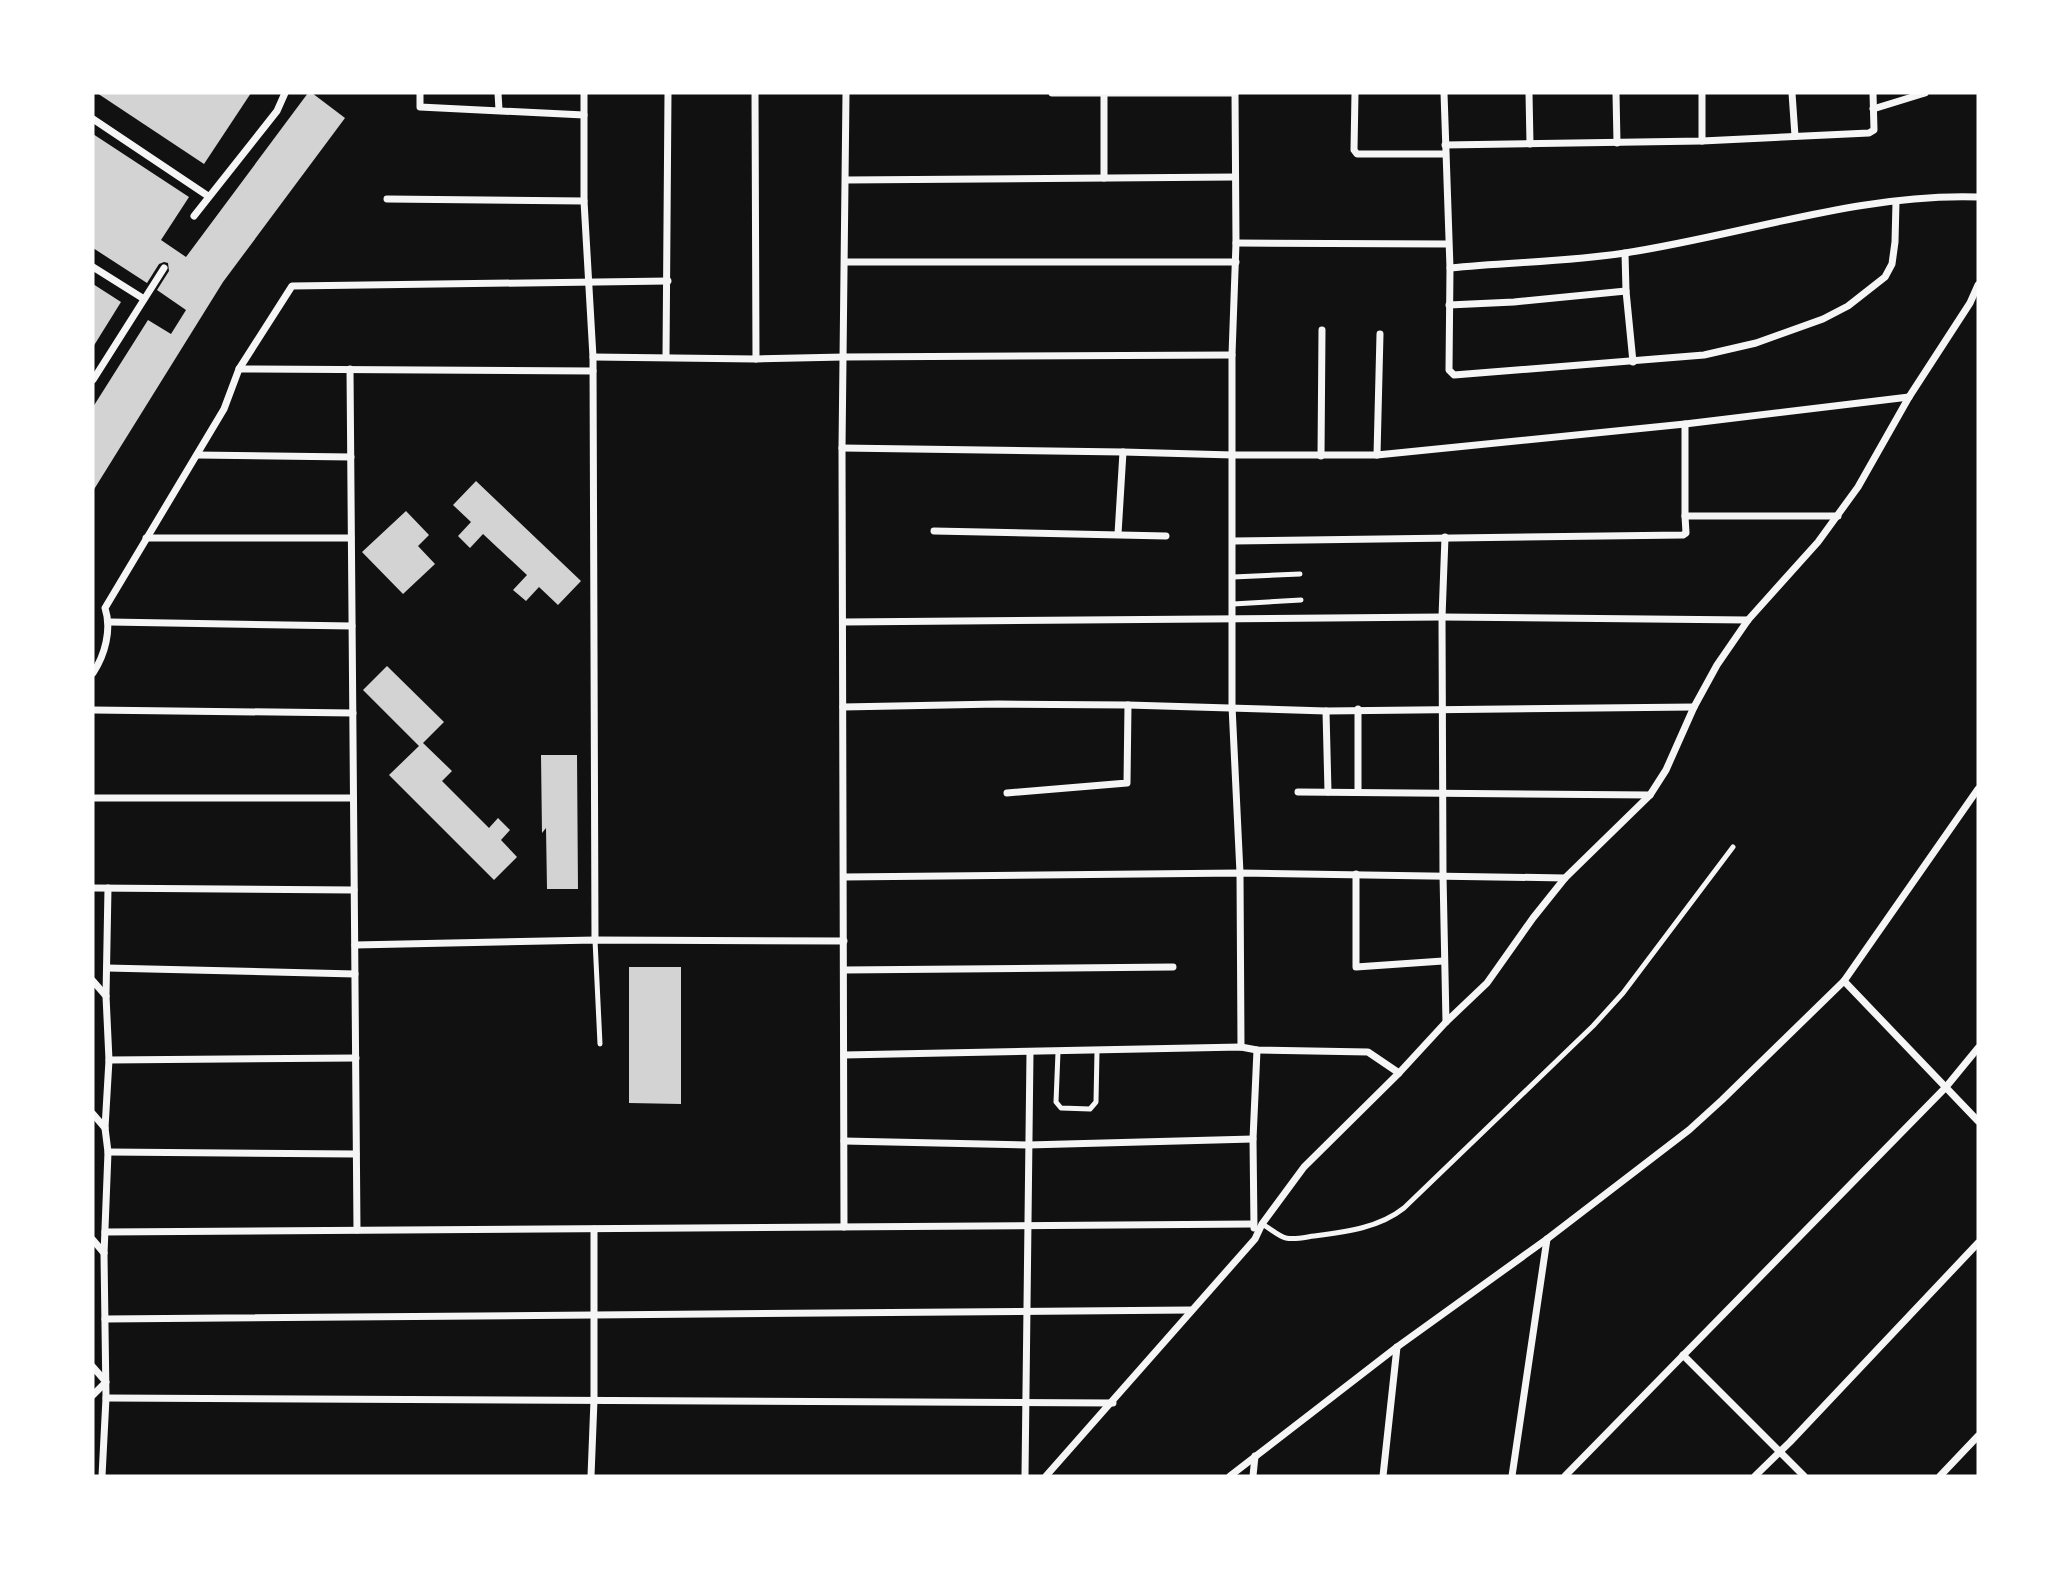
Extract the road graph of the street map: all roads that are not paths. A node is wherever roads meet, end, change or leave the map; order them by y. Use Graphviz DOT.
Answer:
graph roads {
  1 [pos="285,93"];
  2 [pos="420,93"];
  3 [pos="499,93"];
  4 [pos="584,93"];
  5 [pos="667,93"];
  6 [pos="755,93"];
  7 [pos="846,93"];
  8 [pos="1052,93"];
  9 [pos="1104,93"];
  10 [pos="1235,93"];
  11 [pos="1355,93"];
  12 [pos="1444,93"];
  13 [pos="1529,93"];
  14 [pos="1616,93"];
  15 [pos="1702,93"];
  16 [pos="1792,93"];
  17 [pos="1873,93"];
  18 [pos="1925,93"];
  19 [pos="1874,109"];
  20 [pos="499,110"];
  21 [pos="584,115"];
  22 [pos="93,119"];
  23 [pos="1794,136"];
  24 [pos="1702,142"];
  25 [pos="1617,143"];
  26 [pos="1530,144"];
  27 [pos="1445,145"];
  28 [pos="1445,155"];
  29 [pos="1235,177"];
  30 [pos="1104,178"];
  31 [pos="846,180"];
  32 [pos="208,196"];
  33 [pos="1978,197"];
  34 [pos="387,199"];
  35 [pos="584,201"];
  36 [pos="1896,202"];
  37 [pos="194,216"];
  38 [pos="1236,243"];
  39 [pos="1448,244"];
  40 [pos="1625,253"];
  41 [pos="845,262"];
  42 [pos="1236,262"];
  43 [pos="93,267"];
  44 [pos="164,268"];
  45 [pos="1450,268"];
  46 [pos="587,280"];
  47 [pos="668,281"];
  48 [pos="1978,285"];
  49 [pos="1626,291"];
  50 [pos="144,299"];
  51 [pos="1449,305"];
  52 [pos="1322,330"];
  53 [pos="1380,334"];
  54 [pos="1232,355"];
  55 [pos="844,357"];
  56 [pos="593,358"];
  57 [pos="666,358"];
  58 [pos="756,359"];
  59 [pos="1633,362"];
  60 [pos="239,369"];
  61 [pos="350,369"];
  62 [pos="593,371"];
  63 [pos="93,380"];
  64 [pos="1909,397"];
  65 [pos="1685,424"];
  66 [pos="842,448"];
  67 [pos="1123,452"];
  68 [pos="197,455"];
  69 [pos="1233,455"];
  70 [pos="1377,455"];
  71 [pos="1321,456"];
  72 [pos="351,457"];
  73 [pos="1685,516"];
  74 [pos="1838,516"];
  75 [pos="934,531"];
  76 [pos="1118,534"];
  77 [pos="1166,536"];
  78 [pos="1445,537"];
  79 [pos="146,538"];
  80 [pos="351,538"];
  81 [pos="1233,541"];
  82 [pos="1300,574"];
  83 [pos="1233,577"];
  84 [pos="1301,600"];
  85 [pos="1233,604"];
  86 [pos="1442,617"];
  87 [pos="1233,620"];
  88 [pos="1748,620"];
  89 [pos="110,622"];
  90 [pos="844,622"];
  91 [pos="352,626"];
  92 [pos="93,673"];
  93 [pos="1128,705"];
  94 [pos="1232,706"];
  95 [pos="843,707"];
  96 [pos="1694,707"];
  97 [pos="1358,709"];
  98 [pos="93,710"];
  99 [pos="1326,710"];
  100 [pos="1443,710"];
  101 [pos="353,713"];
  102 [pos="1978,789"];
  103 [pos="1298,792"];
  104 [pos="1328,792"];
  105 [pos="1443,792"];
  106 [pos="1007,793"];
  107 [pos="1358,793"];
  108 [pos="1650,795"];
  109 [pos="93,798"];
  110 [pos="354,798"];
  111 [pos="1733,847"];
  112 [pos="1240,873"];
  113 [pos="1356,874"];
  114 [pos="1443,875"];
  115 [pos="844,877"];
  116 [pos="1565,878"];
  117 [pos="93,888"];
  118 [pos="108,888"];
  119 [pos="355,890"];
  120 [pos="595,940"];
  121 [pos="844,941"];
  122 [pos="355,945"];
  123 [pos="1443,961"];
  124 [pos="1173,967"];
  125 [pos="107,968"];
  126 [pos="844,971"];
  127 [pos="355,974"];
  128 [pos="93,981"];
  129 [pos="1844,981"];
  130 [pos="106,996"];
  131 [pos="1446,1022"];
  132 [pos="600,1044"];
  133 [pos="1241,1047"];
  134 [pos="1978,1048"];
  135 [pos="1257,1050"];
  136 [pos="1097,1051"];
  137 [pos="1030,1052"];
  138 [pos="1058,1052"];
  139 [pos="844,1055"];
  140 [pos="356,1058"];
  141 [pos="109,1059"];
  142 [pos="1399,1073"];
  143 [pos="1945,1087"];
  144 [pos="93,1114"];
  145 [pos="1978,1121"];
  146 [pos="105,1128"];
  147 [pos="1253,1139"];
  148 [pos="844,1142"];
  149 [pos="1028,1145"];
  150 [pos="108,1152"];
  151 [pos="356,1154"];
  152 [pos="1253,1224"];
  153 [pos="1262,1224"];
  154 [pos="1028,1226"];
  155 [pos="844,1227"];
  156 [pos="594,1229"];
  157 [pos="357,1230"];
  158 [pos="106,1232"];
  159 [pos="1255,1239"];
  160 [pos="1547,1239"];
  161 [pos="93,1240"];
  162 [pos="1978,1243"];
  163 [pos="104,1254"];
  164 [pos="1190,1310"];
  165 [pos="1027,1311"];
  166 [pos="594,1316"];
  167 [pos="105,1319"];
  168 [pos="1397,1347"];
  169 [pos="1683,1355"];
  170 [pos="93,1367"];
  171 [pos="106,1382"];
  172 [pos="93,1395"];
  173 [pos="106,1398"];
  174 [pos="594,1400"];
  175 [pos="1027,1401"];
  176 [pos="1112,1403"];
  177 [pos="1978,1436"];
  178 [pos="1780,1452"];
  179 [pos="1256,1455"];
  180 [pos="102,1476"];
  181 [pos="591,1476"];
  182 [pos="1025,1476"];
  183 [pos="1046,1476"];
  184 [pos="1230,1476"];
  185 [pos="1253,1476"];
  186 [pos="1383,1476"];
  187 [pos="1512,1476"];
  188 [pos="1566,1476"];
  189 [pos="1755,1476"];
  190 [pos="1804,1476"];
  191 [pos="1940,1476"];
  1 -- 32 [label="street"];
  2 -- 20 [label="street"];
  3 -- 20 [label="street"];
  4 -- 21 [label="street"];
  5 -- 47 [label="street"];
  6 -- 58 [label="street"];
  7 -- 31 [label="street"];
  8 -- 9 [label="street"];
  9 -- 10 [label="street"];
  9 -- 30 [label="street"];
  10 -- 29 [label="street"];
  11 -- 28 [label="street"];
  12 -- 27 [label="street"];
  13 -- 26 [label="street"];
  14 -- 25 [label="street"];
  15 -- 24 [label="street"];
  16 -- 23 [label="street"];
  17 -- 19 [label="street"];
  18 -- 19 [label="street"];
  19 -- 23 [label="street"];
  20 -- 21 [label="street"];
  21 -- 35 [label="street"];
  22 -- 32 [label="street"];
  23 -- 24 [label="street"];
  24 -- 25 [label="street"];
  25 -- 26 [label="street"];
  26 -- 27 [label="street"];
  27 -- 28 [label="street"];
  28 -- 39 [label="street"];
  29 -- 30 [label="street"];
  29 -- 38 [label="street"];
  30 -- 31 [label="street"];
  31 -- 41 [label="street"];
  32 -- 37 [label="street"];
  33 -- 36 [label="street"];
  34 -- 35 [label="street"];
  35 -- 46 [label="street"];
  36 -- 40 [label="street"];
  36 -- 59 [label="street"];
  38 -- 39 [label="street"];
  38 -- 42 [label="street"];
  39 -- 45 [label="street"];
  40 -- 45 [label="street"];
  40 -- 49 [label="street"];
  41 -- 42 [label="street"];
  41 -- 55 [label="street"];
  42 -- 54 [label="street"];
  43 -- 50 [label="street"];
  44 -- 50 [label="street"];
  45 -- 51 [label="street"];
  46 -- 47 [label="street"];
  46 -- 56 [label="street"];
  46 -- 60 [label="street"];
  47 -- 57 [label="street"];
  48 -- 64 [label="street"];
  49 -- 51 [label="street"];
  49 -- 59 [label="street"];
  50 -- 63 [label="street"];
  51 -- 59 [label="street"];
  52 -- 71 [label="street"];
  53 -- 70 [label="street"];
  54 -- 55 [label="street"];
  54 -- 69 [label="street"];
  55 -- 58 [label="street"];
  55 -- 66 [label="street"];
  56 -- 57 [label="street"];
  56 -- 62 [label="street"];
  57 -- 58 [label="street"];
  60 -- 61 [label="street"];
  60 -- 68 [label="street"];
  61 -- 62 [label="street"];
  61 -- 72 [label="street"];
  62 -- 120 [label="street"];
  64 -- 65 [label="street"];
  64 -- 74 [label="street"];
  65 -- 70 [label="street"];
  65 -- 73 [label="street"];
  66 -- 67 [label="street"];
  66 -- 90 [label="street"];
  67 -- 69 [label="street"];
  67 -- 76 [label="street"];
  68 -- 72 [label="street"];
  68 -- 79 [label="street"];
  69 -- 71 [label="street"];
  69 -- 81 [label="street"];
  70 -- 71 [label="street"];
  72 -- 80 [label="street"];
  73 -- 74 [label="street"];
  73 -- 78 [label="street"];
  74 -- 88 [label="street"];
  75 -- 76 [label="street"];
  76 -- 77 [label="street"];
  78 -- 81 [label="street"];
  78 -- 86 [label="street"];
  79 -- 80 [label="street"];
  79 -- 89 [label="street"];
  80 -- 91 [label="street"];
  81 -- 83 [label="street"];
  82 -- 83 [label="lane"];
  83 -- 85 [label="street"];
  84 -- 85 [label="lane"];
  85 -- 87 [label="street"];
  86 -- 87 [label="street"];
  86 -- 88 [label="street"];
  86 -- 100 [label="street"];
  87 -- 90 [label="street"];
  87 -- 94 [label="street"];
  88 -- 96 [label="street"];
  89 -- 91 [label="street"];
  89 -- 92 [label="street"];
  90 -- 95 [label="street"];
  91 -- 101 [label="street"];
  93 -- 94 [label="street"];
  93 -- 95 [label="street"];
  93 -- 106 [label="street"];
  94 -- 99 [label="street"];
  94 -- 112 [label="street"];
  95 -- 115 [label="street"];
  96 -- 100 [label="street"];
  96 -- 108 [label="street"];
  97 -- 99 [label="street"];
  97 -- 100 [label="street"];
  97 -- 107 [label="street"];
  98 -- 101 [label="street"];
  99 -- 104 [label="street"];
  100 -- 105 [label="street"];
  101 -- 110 [label="street"];
  102 -- 129 [label="street"];
  103 -- 104 [label="street"];
  104 -- 107 [label="street"];
  105 -- 107 [label="street"];
  105 -- 108 [label="street"];
  105 -- 114 [label="street"];
  108 -- 116 [label="street"];
  109 -- 110 [label="street"];
  110 -- 119 [label="street"];
  111 -- 153 [label="lane"];
  112 -- 113 [label="street"];
  112 -- 115 [label="street"];
  112 -- 133 [label="street"];
  113 -- 114 [label="street"];
  113 -- 123 [label="street"];
  114 -- 116 [label="street"];
  114 -- 123 [label="street"];
  115 -- 121 [label="street"];
  116 -- 131 [label="street"];
  117 -- 118 [label="street"];
  118 -- 119 [label="street"];
  118 -- 125 [label="street"];
  119 -- 122 [label="street"];
  120 -- 121 [label="street"];
  120 -- 122 [label="street"];
  120 -- 132 [label="lane"];
  121 -- 126 [label="street"];
  122 -- 127 [label="street"];
  123 -- 131 [label="street"];
  124 -- 126 [label="street"];
  125 -- 127 [label="street"];
  125 -- 130 [label="street"];
  126 -- 139 [label="street"];
  127 -- 140 [label="street"];
  128 -- 130 [label="street"];
  129 -- 143 [label="street"];
  129 -- 160 [label="street"];
  130 -- 141 [label="street"];
  131 -- 142 [label="street"];
  133 -- 135 [label="street"];
  133 -- 136 [label="street"];
  134 -- 143 [label="street"];
  135 -- 142 [label="street"];
  135 -- 147 [label="street"];
  136 -- 138 [label="street"];
  136 -- 138 [label="lane"];
  137 -- 138 [label="street"];
  137 -- 139 [label="street"];
  137 -- 149 [label="street"];
  139 -- 148 [label="street"];
  140 -- 141 [label="street"];
  140 -- 151 [label="street"];
  141 -- 146 [label="street"];
  142 -- 153 [label="street"];
  143 -- 145 [label="street"];
  143 -- 169 [label="street"];
  144 -- 146 [label="street"];
  146 -- 150 [label="street"];
  147 -- 149 [label="street"];
  147 -- 152 [label="street"];
  148 -- 149 [label="street"];
  148 -- 155 [label="street"];
  149 -- 154 [label="street"];
  150 -- 151 [label="street"];
  150 -- 158 [label="street"];
  151 -- 157 [label="street"];
  152 -- 154 [label="street"];
  152 -- 159 [label="street"];
  153 -- 159 [label="street"];
  154 -- 155 [label="street"];
  154 -- 165 [label="street"];
  155 -- 156 [label="street"];
  156 -- 157 [label="street"];
  156 -- 166 [label="street"];
  157 -- 158 [label="street"];
  158 -- 163 [label="street"];
  159 -- 164 [label="street"];
  160 -- 168 [label="street"];
  160 -- 187 [label="street"];
  161 -- 163 [label="street"];
  162 -- 178 [label="street"];
  163 -- 167 [label="street"];
  164 -- 165 [label="street"];
  164 -- 176 [label="street"];
  165 -- 166 [label="street"];
  165 -- 175 [label="street"];
  166 -- 167 [label="street"];
  166 -- 174 [label="street"];
  167 -- 171 [label="street"];
  168 -- 179 [label="street"];
  168 -- 186 [label="street"];
  169 -- 178 [label="street"];
  169 -- 188 [label="street"];
  170 -- 171 [label="street"];
  171 -- 172 [label="street"];
  171 -- 173 [label="street"];
  173 -- 174 [label="street"];
  173 -- 180 [label="street"];
  174 -- 175 [label="street"];
  174 -- 181 [label="street"];
  175 -- 176 [label="street"];
  175 -- 182 [label="street"];
  176 -- 183 [label="street"];
  177 -- 191 [label="street"];
  178 -- 189 [label="street"];
  178 -- 190 [label="street"];
  179 -- 184 [label="street"];
  179 -- 185 [label="street"];
}
